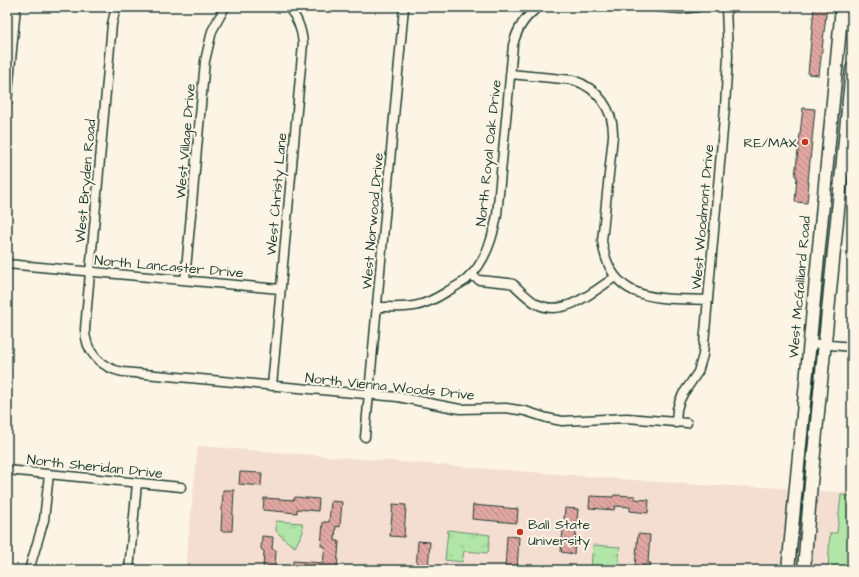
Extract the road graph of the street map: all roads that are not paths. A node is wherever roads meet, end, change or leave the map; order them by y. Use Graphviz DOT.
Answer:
graph roads {
  1 [pos="16,7"];
  2 [pos="116,7"];
  3 [pos="225,7"];
  4 [pos="288,7"];
  5 [pos="404,7"];
  6 [pos="539,7"];
  7 [pos="656,7"];
  8 [pos="698,7"];
  9 [pos="726,7"];
  10 [pos="842,7"];
  11 [pos="852,69"];
  12 [pos="510,74"];
  13 [pos="7,103"];
  14 [pos="7,264"];
  15 [pos="89,272"];
  16 [pos="470,275"];
  17 [pos="615,277"];
  18 [pos="185,280"];
  19 [pos="280,289"];
  20 [pos="708,300"];
  21 [pos="377,307"];
  22 [pos="809,343"];
  23 [pos="826,346"];
  24 [pos="852,347"];
  25 [pos="94,356"];
  26 [pos="272,386"];
  27 [pos="369,394"];
  28 [pos="676,423"];
  29 [pos="687,423"];
  30 [pos="365,437"];
  31 [pos="7,470"];
  32 [pos="49,474"];
  33 [pos="137,483"];
  34 [pos="181,487"];
  35 [pos="29,570"];
  36 [pos="129,570"];
  37 [pos="788,570"];
  38 [pos="804,570"];
  1 -- 13 [label="street"];
  2 -- 15 [label="street, West Bryden Road"];
  3 -- 18 [label="street, West Village Drive"];
  4 -- 19 [label="street, West Christy Lane"];
  5 -- 21 [label="street, West Norwood Drive"];
  6 -- 12 [label="street, North Royal Oak Drive"];
  7 -- 8 [label="street"];
  9 -- 20 [label="street, West Woodmont Drive"];
  10 -- 22 [label="main road, West McGalliard Road"];
  11 -- 23 [label="main road"];
  12 -- 16 [label="street, North Royal Oak Drive"];
  12 -- 17 [label="street"];
  14 -- 15 [label="street, North Lancaster Drive"];
  15 -- 18 [label="street, North Lancaster Drive"];
  15 -- 25 [label="street, West Bryden Road"];
  16 -- 17 [label="street"];
  16 -- 21 [label="street, North Royal Oak Drive"];
  17 -- 20 [label="street"];
  18 -- 19 [label="street, North Lancaster Drive"];
  19 -- 26 [label="street, West Christy Lane"];
  20 -- 28 [label="street, West Woodmont Drive"];
  21 -- 27 [label="street, West Norwood Drive"];
  22 -- 23 [label="street"];
  22 -- 37 [label="main road, West McGalliard Road"];
  23 -- 24 [label="street"];
  23 -- 38 [label="main road"];
  25 -- 26 [label="street, North Vienna Woods Drive"];
  26 -- 27 [label="street, North Vienna Woods Drive"];
  27 -- 28 [label="street, North Vienna Woods Drive"];
  27 -- 30 [label="street, West Norwood Drive"];
  28 -- 29 [label="street, North Vienna Woods Drive"];
  31 -- 32 [label="street, North Sheridan Drive"];
  32 -- 33 [label="street, North Sheridan Drive"];
  32 -- 35 [label="street"];
  33 -- 34 [label="street, North Sheridan Drive"];
  33 -- 36 [label="street"];
}
